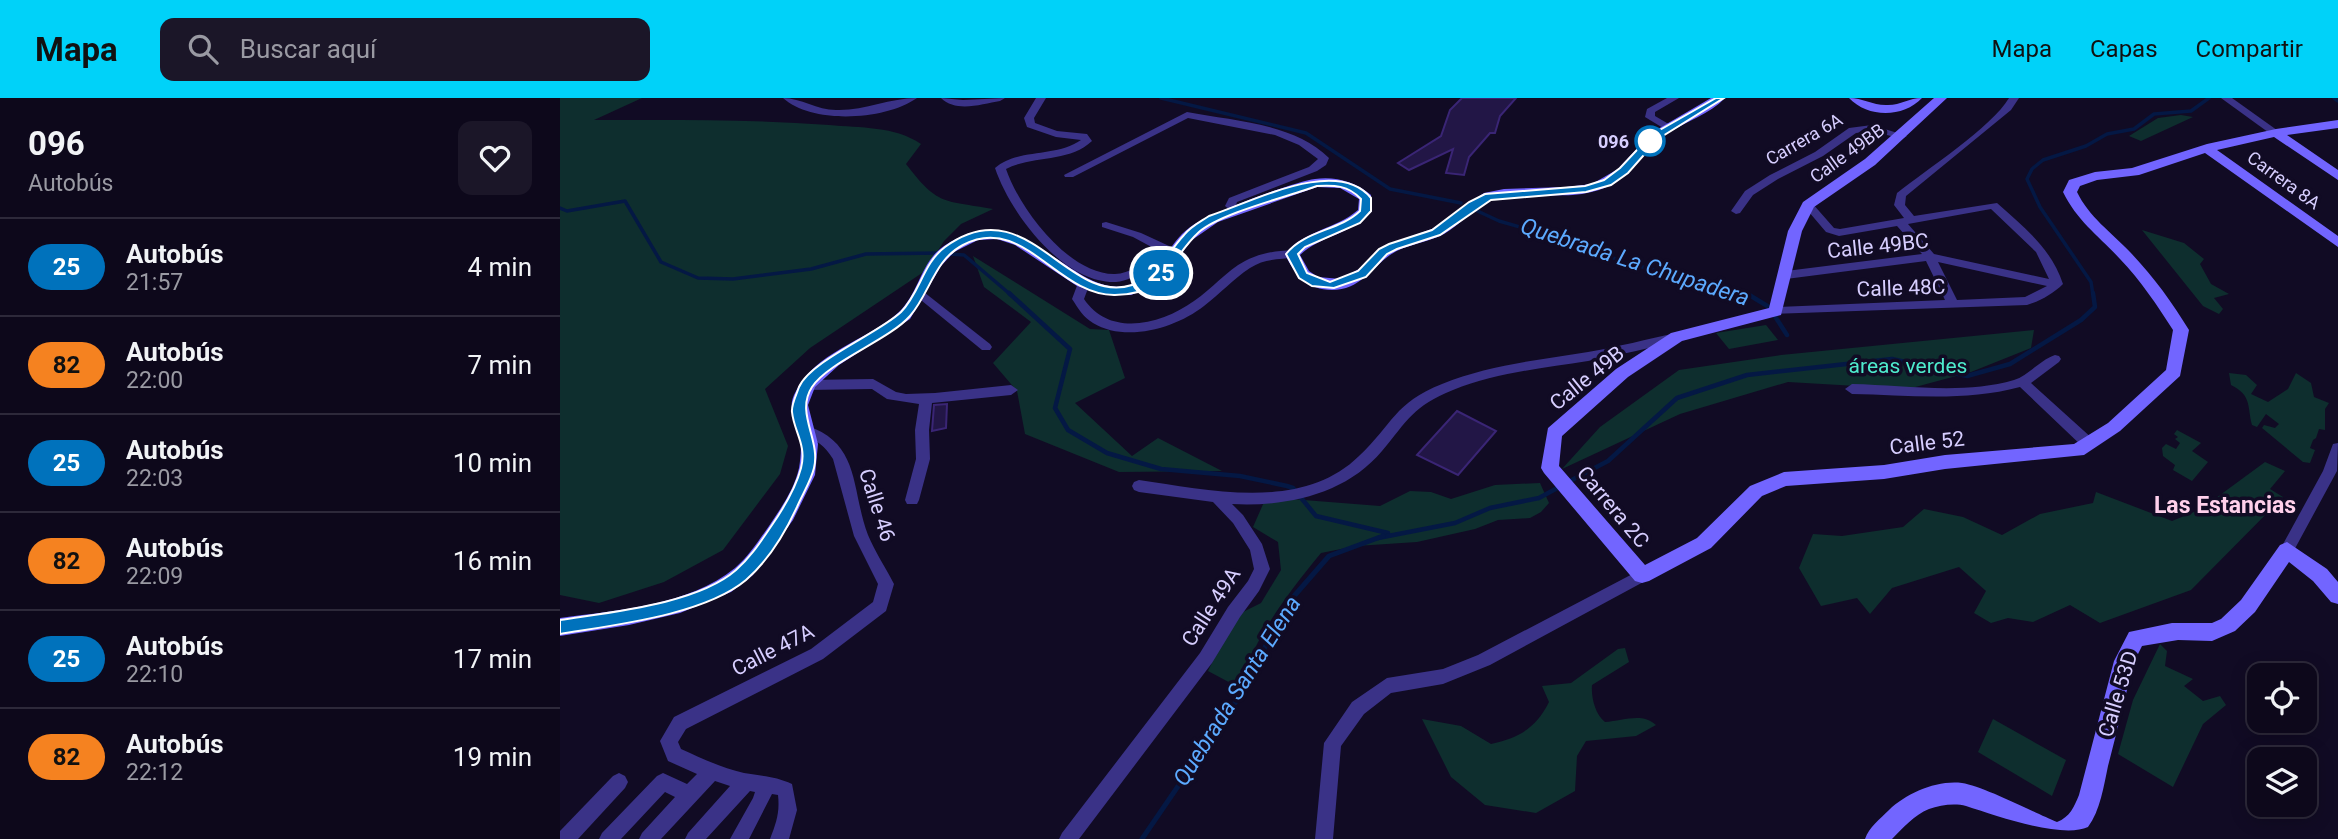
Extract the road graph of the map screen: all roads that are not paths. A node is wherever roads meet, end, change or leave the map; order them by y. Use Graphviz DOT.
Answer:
graph roads {
  1 [pos="788,98"];
  2 [pos="912,98"];
  3 [pos="946,98"];
  4 [pos="1000,98"];
  5 [pos="1041,98"];
  6 [pos="1674,98"];
  7 [pos="1719,98"];
  8 [pos="1855,98"];
  9 [pos="1941,98"];
  10 [pos="2014,98"];
  11 [pos="2225,99"];
  12 [pos="1911,102"];
  13 [pos="2338,124"];
  14 [pos="1668,128"];
  15 [pos="2276,133"];
  16 [pos="1902,136"];
  17 [pos="2207,148"];
  18 [pos="1069,175"];
  19 [pos="2338,176"];
  20 [pos="1808,205"];
  21 [pos="1235,211"];
  22 [pos="1736,211"];
  23 [pos="1907,222"];
  24 [pos="1106,225"];
  25 [pos="2334,236"];
  26 [pos="1171,252"];
  27 [pos="1292,254"];
  28 [pos="1930,257"];
  29 [pos="1786,275"];
  30 [pos="1084,283"];
  31 [pos="2057,284"];
  32 [pos="920,293"];
  33 [pos="1952,305"];
  34 [pos="1772,312"];
  35 [pos="1677,337"];
  36 [pos="986,347"];
  37 [pos="2055,359"];
  38 [pos="2022,382"];
  39 [pos="806,385"];
  40 [pos="1852,389"];
  41 [pos="1011,390"];
  42 [pos="926,397"];
  43 [pos="807,431"];
  44 [pos="2089,443"];
  45 [pos="2338,448"];
  46 [pos="1550,468"];
  47 [pos="1139,486"];
  48 [pos="1217,497"];
  49 [pos="912,500"];
  50 [pos="2287,550"];
  51 [pos="1642,575"];
  52 [pos="2338,596"];
  53 [pos="880,606"];
  54 [pos="560,627"];
  55 [pos="711,772"];
  56 [pos="619,782"];
  57 [pos="746,782"];
  58 [pos="767,784"];
  59 [pos="690,795"];
  60 [pos="783,831"];
  61 [pos="565,839"];
  62 [pos="608,839"];
  63 [pos="648,839"];
  64 [pos="694,839"];
  65 [pos="739,839"];
  66 [pos="1068,839"];
  67 [pos="1324,839"];
  68 [pos="1876,839"];
  1 -- 2 [label="street"];
  3 -- 4 [label="street"];
  5 -- 26 [label="street"];
  6 -- 14 [label="street"];
  7 -- 14 [label="street"];
  8 -- 12 [label="street"];
  9 -- 16 [label="street, Calle 49BB"];
  10 -- 23 [label="street"];
  11 -- 15 [label="street"];
  13 -- 15 [label="street, Calle 52"];
  14 -- 27 [label="street"];
  15 -- 17 [label="street, Calle 52"];
  15 -- 19 [label="street"];
  16 -- 20 [label="street, Calle 49BB"];
  16 -- 22 [label="street, Carrera 6A"];
  17 -- 25 [label="street, Carrera 8A"];
  17 -- 44 [label="street, Calle 52"];
  18 -- 21 [label="street"];
  20 -- 23 [label="street"];
  20 -- 29 [label="street, Calle 49BB"];
  21 -- 26 [label="street"];
  21 -- 27 [label="street"];
  23 -- 28 [label="street"];
  23 -- 31 [label="street"];
  24 -- 26 [label="street"];
  26 -- 30 [label="street"];
  27 -- 30 [label="street"];
  28 -- 29 [label="street, Calle 49BC"];
  28 -- 31 [label="street, Calle 49BC"];
  28 -- 33 [label="street"];
  29 -- 34 [label="street, Calle 49BB"];
  30 -- 32 [label="street"];
  31 -- 33 [label="street, Calle 48C"];
  32 -- 36 [label="street"];
  32 -- 39 [label="street"];
  33 -- 34 [label="street, Calle 48C"];
  34 -- 35 [label="street"];
  35 -- 46 [label="street, Calle 49B"];
  35 -- 48 [label="street"];
  37 -- 38 [label="street"];
  38 -- 40 [label="street"];
  38 -- 44 [label="street"];
  39 -- 42 [label="street"];
  39 -- 43 [label="street"];
  41 -- 42 [label="street"];
  42 -- 49 [label="street"];
  43 -- 53 [label="street, Calle 46"];
  43 -- 54 [label="street"];
  44 -- 51 [label="street, Calle 52"];
  45 -- 50 [label="street, Calle 53D"];
  46 -- 51 [label="street, Carrera 2C"];
  47 -- 48 [label="street"];
  48 -- 66 [label="street, Calle 49A"];
  50 -- 52 [label="street"];
  50 -- 68 [label="street, Calle 53D"];
  51 -- 67 [label="street, Calle 52"];
  53 -- 55 [label="street, Calle 47A"];
  55 -- 57 [label="street"];
  55 -- 59 [label="street"];
  56 -- 61 [label="street"];
  57 -- 58 [label="street"];
  57 -- 64 [label="street"];
  58 -- 60 [label="street"];
  58 -- 65 [label="street"];
  59 -- 62 [label="street"];
  59 -- 63 [label="street"];
}
